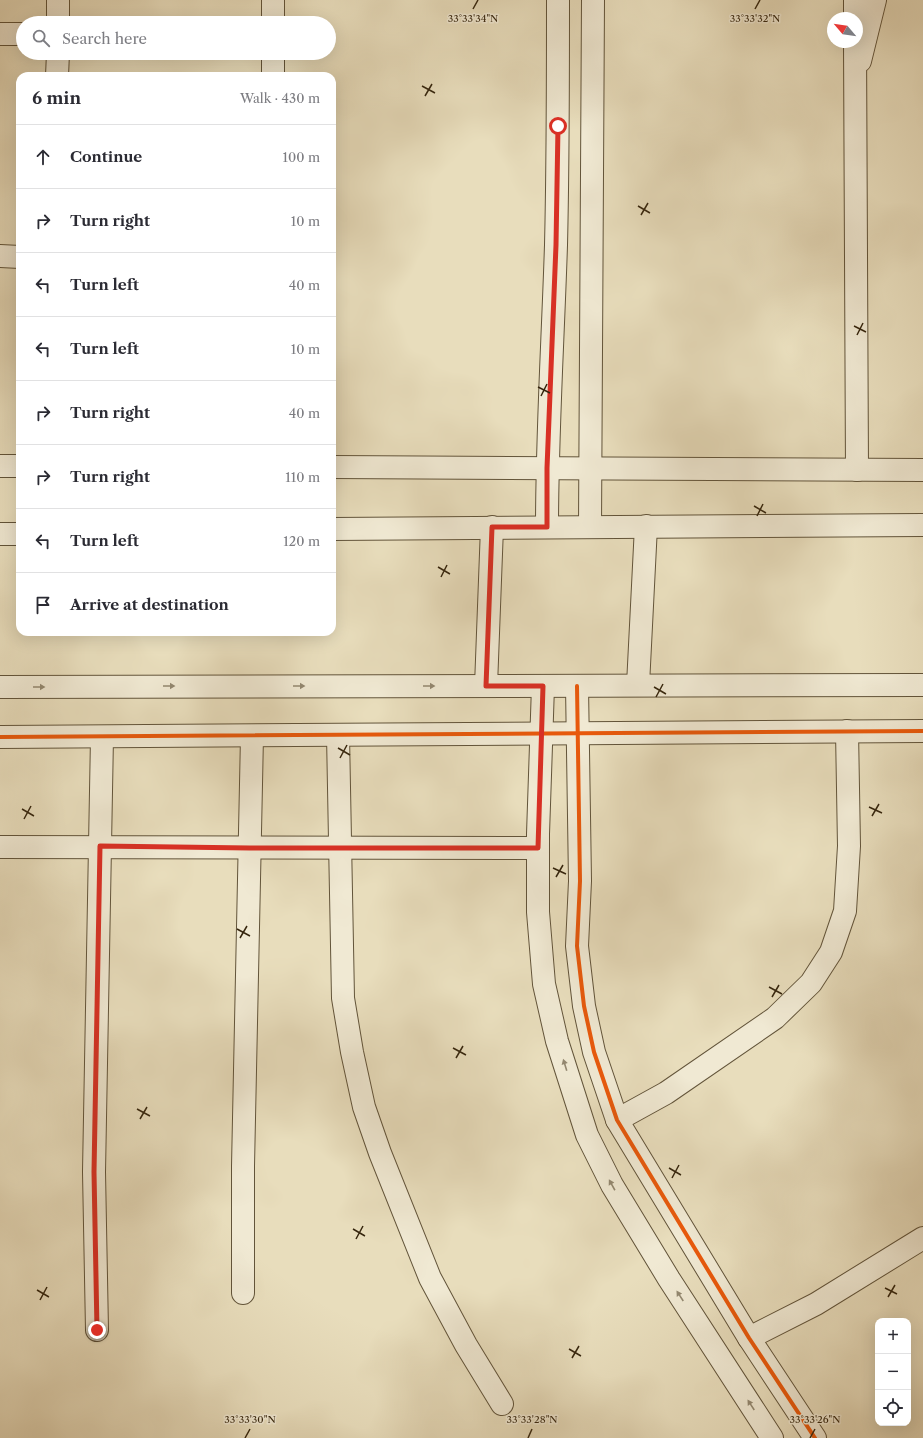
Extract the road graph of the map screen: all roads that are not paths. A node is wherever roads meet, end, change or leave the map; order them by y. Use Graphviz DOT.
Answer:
graph roads {
  1 [pos="58,0"];
  2 [pos="273,0"];
  3 [pos="558,0"];
  4 [pos="593,0"];
  5 [pos="855,0"];
  6 [pos="875,0"];
  7 [pos="855,12"];
  8 [pos="58,16"];
  9 [pos="273,16"];
  10 [pos="0,34"];
  11 [pos="16,34"];
  12 [pos="855,48"];
  13 [pos="58,60"];
  14 [pos="273,60"];
  15 [pos="57,72"];
  16 [pos="273,72"];
  17 [pos="855,79"];
  18 [pos="0,256"];
  19 [pos="16,257"];
  20 [pos="0,466"];
  21 [pos="16,466"];
  22 [pos="336,468"];
  23 [pos="547,468"];
  24 [pos="592,468"];
  25 [pos="857,470"];
  26 [pos="923,470"];
  27 [pos="923,525"];
  28 [pos="590,526"];
  29 [pos="646,526"];
  30 [pos="492,527"];
  31 [pos="547,527"];
  32 [pos="336,530"];
  33 [pos="0,534"];
  34 [pos="16,534"];
  35 [pos="638,685"];
  36 [pos="923,685"];
  37 [pos="486,686"];
  38 [pos="543,686"];
  39 [pos="577,686"];
  40 [pos="0,687"];
  41 [pos="847,731"];
  42 [pos="923,731"];
  43 [pos="542,733"];
  44 [pos="577,733"];
  45 [pos="338,735"];
  46 [pos="252,736"];
  47 [pos="0,737"];
  48 [pos="102,737"];
  49 [pos="100,846"];
  50 [pos="0,847"];
  51 [pos="250,848"];
  52 [pos="340,848"];
  53 [pos="538,848"];
  54 [pos="617,1120"];
  55 [pos="923,1238"];
  56 [pos="243,1293"];
  57 [pos="97,1330"];
  58 [pos="749,1338"];
  59 [pos="502,1404"];
  60 [pos="772,1438"];
  61 [pos="815,1438"];
  1 -- 8 [label="street"];
  2 -- 9 [label="street"];
  3 -- 23 [label="street"];
  4 -- 24 [label="street"];
  5 -- 7 [label="street"];
  6 -- 17 [label="street"];
  10 -- 11 [label="street"];
  12 -- 17 [label="street"];
  13 -- 15 [label="street"];
  14 -- 16 [label="street"];
  17 -- 25 [label="street"];
  18 -- 19 [label="street"];
  20 -- 21 [label="street"];
  22 -- 23 [label="street"];
  23 -- 24 [label="street"];
  23 -- 31 [label="street"];
  24 -- 25 [label="street"];
  24 -- 28 [label="street"];
  25 -- 26 [label="street"];
  27 -- 29 [label="street"];
  28 -- 29 [label="street"];
  28 -- 31 [label="street"];
  29 -- 35 [label="street"];
  30 -- 31 [label="street"];
  30 -- 32 [label="street"];
  30 -- 37 [label="street"];
  33 -- 34 [label="street"];
  35 -- 36 [label="street"];
  35 -- 39 [label="street"];
  37 -- 38 [label="street"];
  40 -- 37 [label="street, one-way"];
  38 -- 39 [label="street"];
  38 -- 43 [label="street"];
  39 -- 44 [label="street"];
  41 -- 42 [label="street"];
  41 -- 44 [label="street"];
  41 -- 54 [label="street"];
  43 -- 44 [label="street"];
  43 -- 45 [label="street"];
  43 -- 53 [label="street"];
  44 -- 54 [label="street"];
  45 -- 46 [label="street"];
  45 -- 52 [label="street"];
  46 -- 48 [label="street"];
  46 -- 51 [label="street"];
  47 -- 48 [label="street"];
  48 -- 49 [label="street"];
  49 -- 50 [label="street"];
  49 -- 51 [label="street"];
  49 -- 57 [label="street"];
  51 -- 52 [label="street"];
  51 -- 56 [label="street"];
  52 -- 53 [label="street"];
  52 -- 59 [label="street"];
  60 -- 53 [label="street, one-way"];
  54 -- 58 [label="street"];
  55 -- 58 [label="street"];
  58 -- 61 [label="street"];
}
